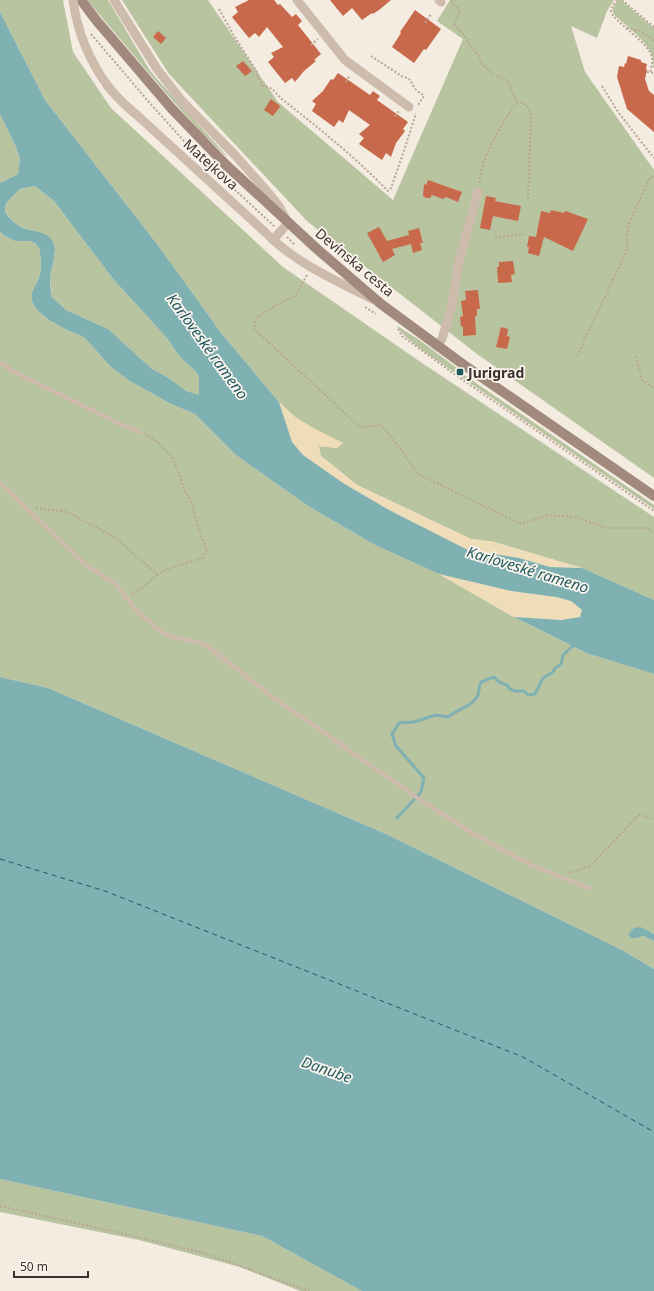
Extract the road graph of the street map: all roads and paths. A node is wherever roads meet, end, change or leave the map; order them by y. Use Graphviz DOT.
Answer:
graph roads {
  1 [pos="73,0"];
  2 [pos="81,0"];
  3 [pos="114,0"];
  4 [pos="297,0"];
  5 [pos="617,0"];
  6 [pos="622,0"];
  7 [pos="443,1"];
  8 [pos="219,10"];
  9 [pos="432,13"];
  10 [pos="425,23"];
  11 [pos="626,27"];
  12 [pos="654,27"];
  13 [pos="319,38"];
  14 [pos="654,41"];
  15 [pos="311,45"];
  16 [pos="371,56"];
  17 [pos="351,74"];
  18 [pos="654,74"];
  19 [pos="346,82"];
  20 [pos="602,86"];
  21 [pos="517,103"];
  22 [pos="405,108"];
  23 [pos="395,116"];
  24 [pos="654,158"];
  25 [pos="654,175"];
  26 [pos="478,192"];
  27 [pos="528,200"];
  28 [pos="288,223"];
  29 [pos="524,234"];
  30 [pos="270,236"];
  31 [pos="495,238"];
  32 [pos="313,276"];
  33 [pos="381,304"];
  34 [pos="362,305"];
  35 [pos="380,316"];
  36 [pos="396,327"];
  37 [pos="437,346"];
  38 [pos="577,356"];
  39 [pos="636,356"];
  40 [pos="0,363"];
  41 [pos="654,388"];
  42 [pos="140,432"];
  43 [pos="0,483"];
  44 [pos="654,496"];
  45 [pos="23,506"];
  46 [pos="654,511"];
  47 [pos="654,533"];
  48 [pos="158,575"];
  49 [pos="125,596"];
  50 [pos="654,819"];
  51 [pos="568,873"];
  52 [pos="591,889"];
  53 [pos="0,1206"];
  54 [pos="309,1291"];
  1 -- 30 [label="street, Matejkova, bridge"];
  2 -- 28 [label="street, Devínska cesta"];
  3 -- 28 [label="street, Matejkova"];
  4 -- 22 [label="street"];
  5 -- 11 [label="path"];
  6 -- 12 [label="path"];
  7 -- 21 [label="path"];
  8 -- 16 [label="path"];
  9 -- 10 [label="path"];
  11 -- 14 [label="path"];
  11 -- 18 [label="path"];
  13 -- 15 [label="path"];
  17 -- 19 [label="path"];
  20 -- 24 [label="path"];
  21 -- 26 [label="path"];
  21 -- 27 [label="path"];
  22 -- 23 [label="path"];
  25 -- 38 [label="path"];
  26 -- 37 [label="street"];
  28 -- 30 [label="street"];
  28 -- 33 [label="street, Devínska cesta"];
  29 -- 31 [label="path"];
  30 -- 33 [label="street, Matejkova"];
  32 -- 47 [label="path"];
  33 -- 37 [label="street, Devínska cesta"];
  34 -- 35 [label="path"];
  36 -- 46 [label="path"];
  37 -- 44 [label="street, Devínska cesta"];
  39 -- 41 [label="path"];
  40 -- 42 [label="lane"];
  42 -- 48 [label="path"];
  43 -- 45 [label="lane"];
  45 -- 48 [label="path"];
  45 -- 49 [label="lane"];
  48 -- 49 [label="path"];
  49 -- 52 [label="lane"];
  50 -- 51 [label="path"];
  53 -- 54 [label="path"];
}
